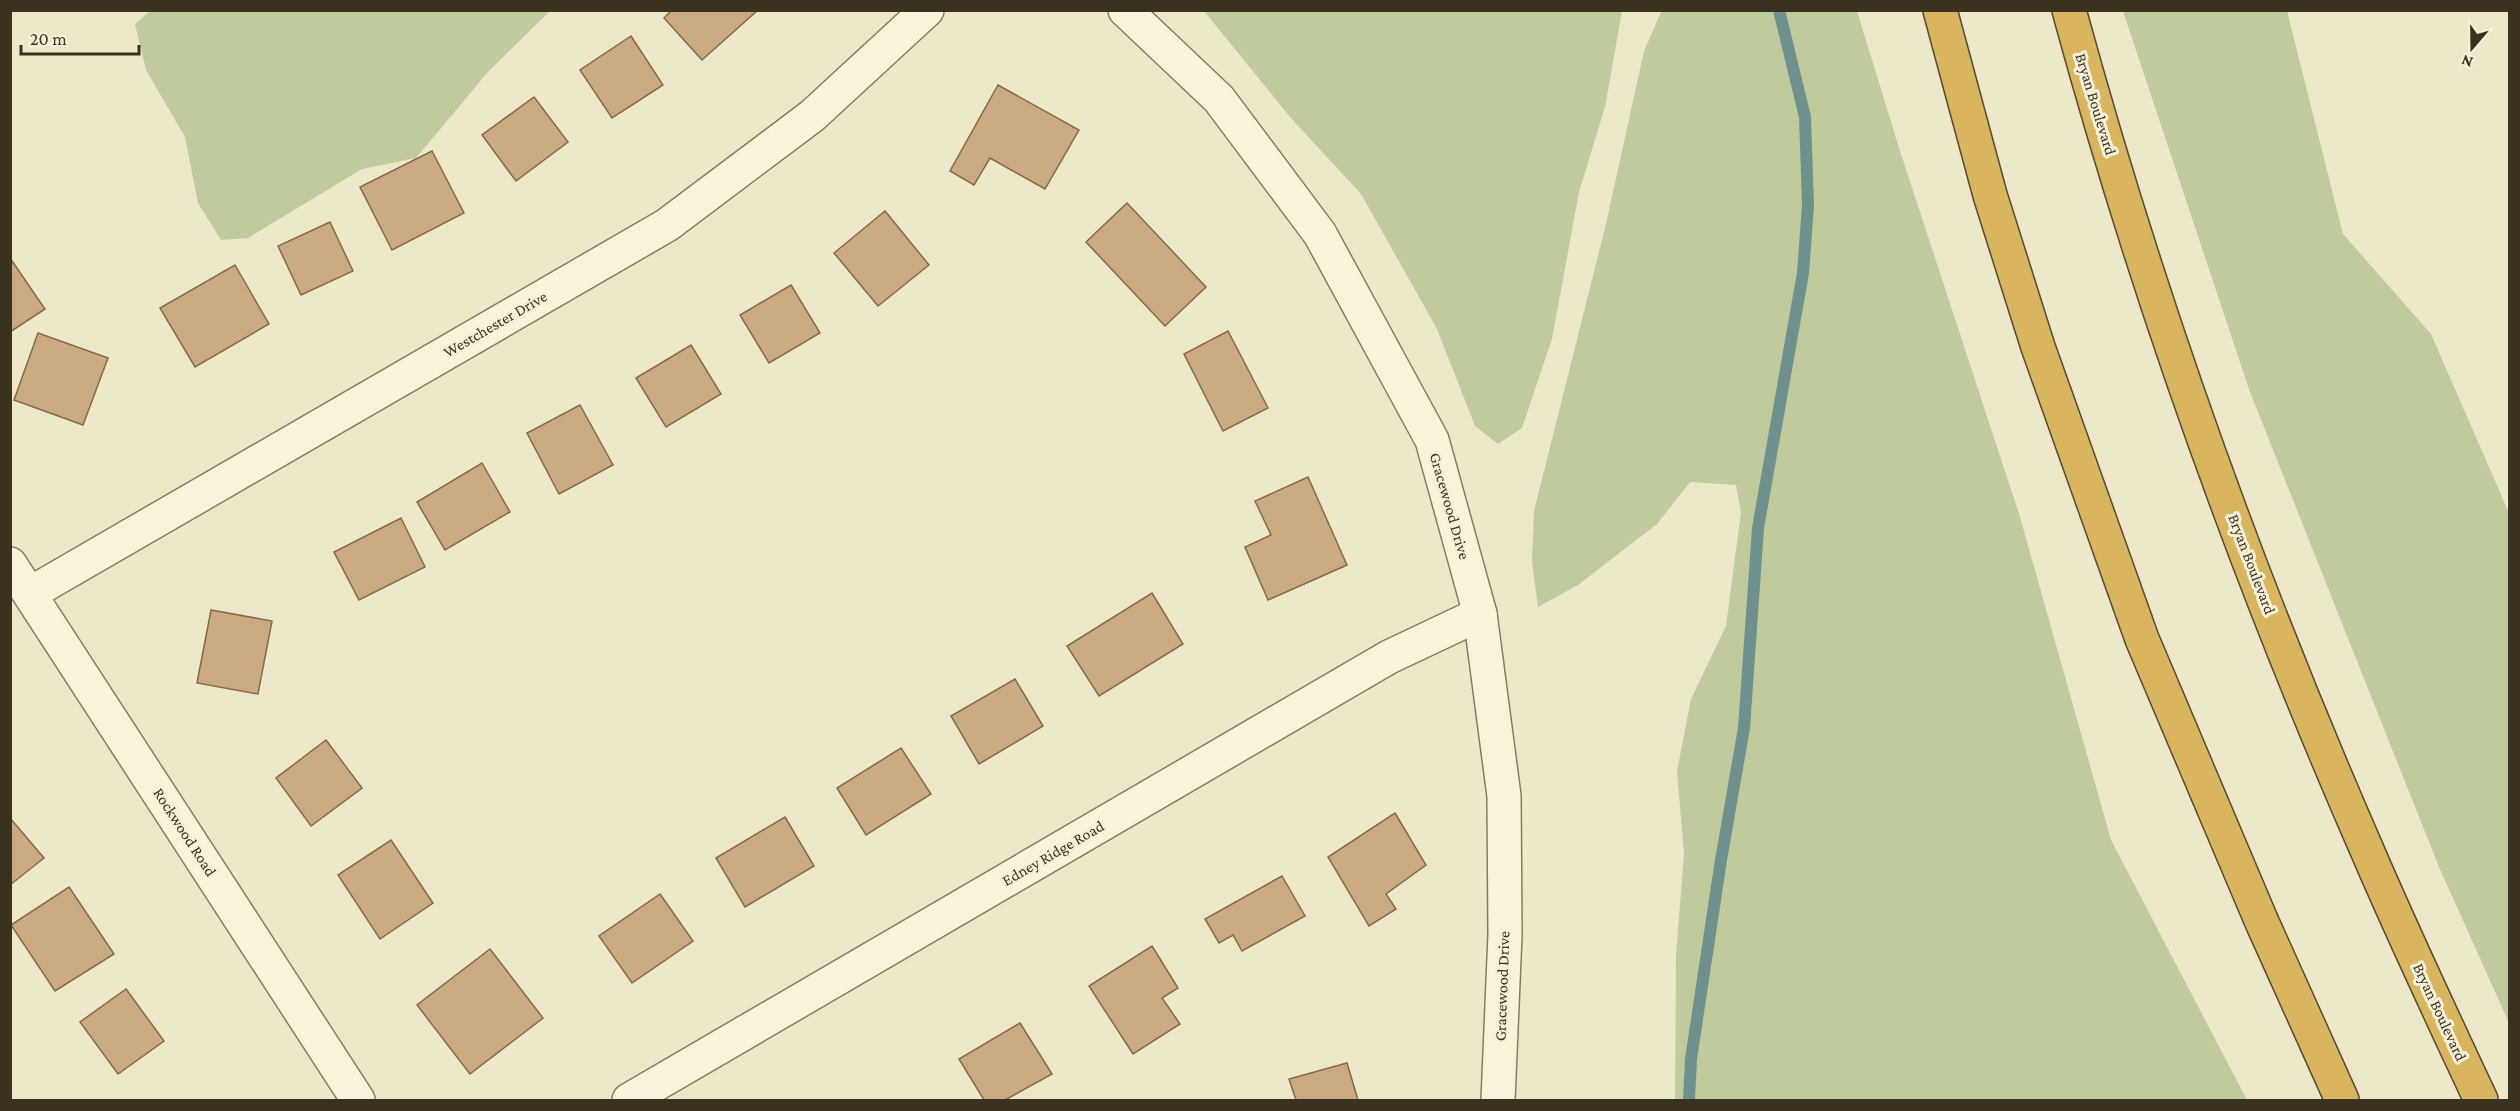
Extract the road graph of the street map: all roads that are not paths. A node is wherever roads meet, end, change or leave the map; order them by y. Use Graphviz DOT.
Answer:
graph roads {
  1 [pos="927,10"];
  2 [pos="1125,10"];
  3 [pos="1940,10"];
  4 [pos="2069,10"];
  5 [pos="10,564"];
  6 [pos="31,593"];
  7 [pos="1480,614"];
  8 [pos="358,1101"];
  9 [pos="629,1101"];
  10 [pos="1498,1101"];
  11 [pos="2342,1101"];
  12 [pos="2481,1101"];
  1 -- 6 [label="street, Westchester Drive"];
  2 -- 7 [label="street, Gracewood Drive"];
  3 -- 11 [label="highway"];
  4 -- 12 [label="highway, Bryan Boulevard"];
  5 -- 6 [label="street, Rockwood Road"];
  6 -- 8 [label="street, Rockwood Road"];
  7 -- 9 [label="street, Edney Ridge Road"];
  7 -- 10 [label="street, Gracewood Drive"];
}
